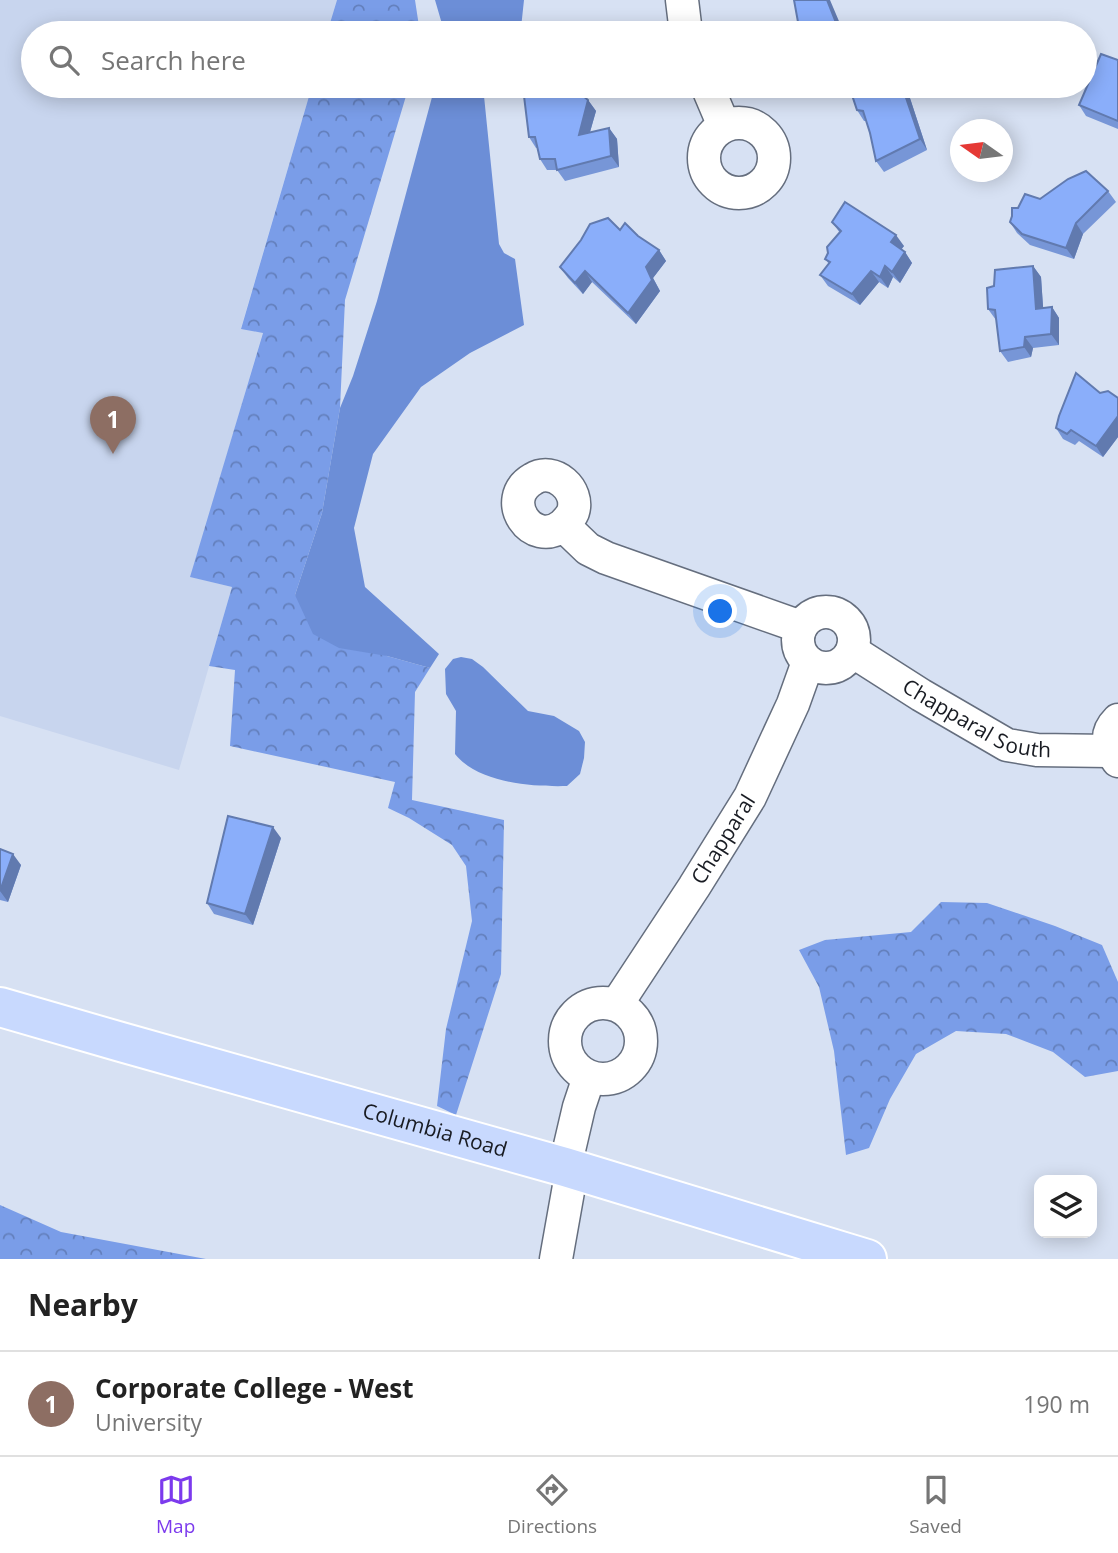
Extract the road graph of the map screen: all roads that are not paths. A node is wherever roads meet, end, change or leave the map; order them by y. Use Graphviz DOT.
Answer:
graph roads {
  1 [pos="682,0"];
  2 [pos="685,21"];
  3 [pos="712,98"];
  4 [pos="724,126"];
  5 [pos="563,525"];
  6 [pos="801,627"];
  7 [pos="852,652"];
  8 [pos="808,662"];
  9 [pos="1118,720"];
  10 [pos="1114,756"];
  11 [pos="617,1004"];
  12 [pos="0,1007"];
  13 [pos="589,1077"];
  14 [pos="569,1168"];
  15 [pos="556,1259"];
  16 [pos="867,1259"];
  1 -- 2 [label="street"];
  3 -- 4 [label="street"];
  5 -- 6 [label="street"];
  6 -- 7 [label="street"];
  6 -- 8 [label="street"];
  7 -- 8 [label="street"];
  7 -- 10 [label="street, Chapparal South"];
  8 -- 11 [label="street, Chapparal"];
  9 -- 10 [label="street, Chapparal South"];
  11 -- 13 [label="street"];
  11 -- 13 [label="street"];
  12 -- 14 [label="main road, Columbia Road"];
  13 -- 14 [label="street"];
  14 -- 15 [label="street"];
  14 -- 16 [label="main road, Columbia Road"];
}
